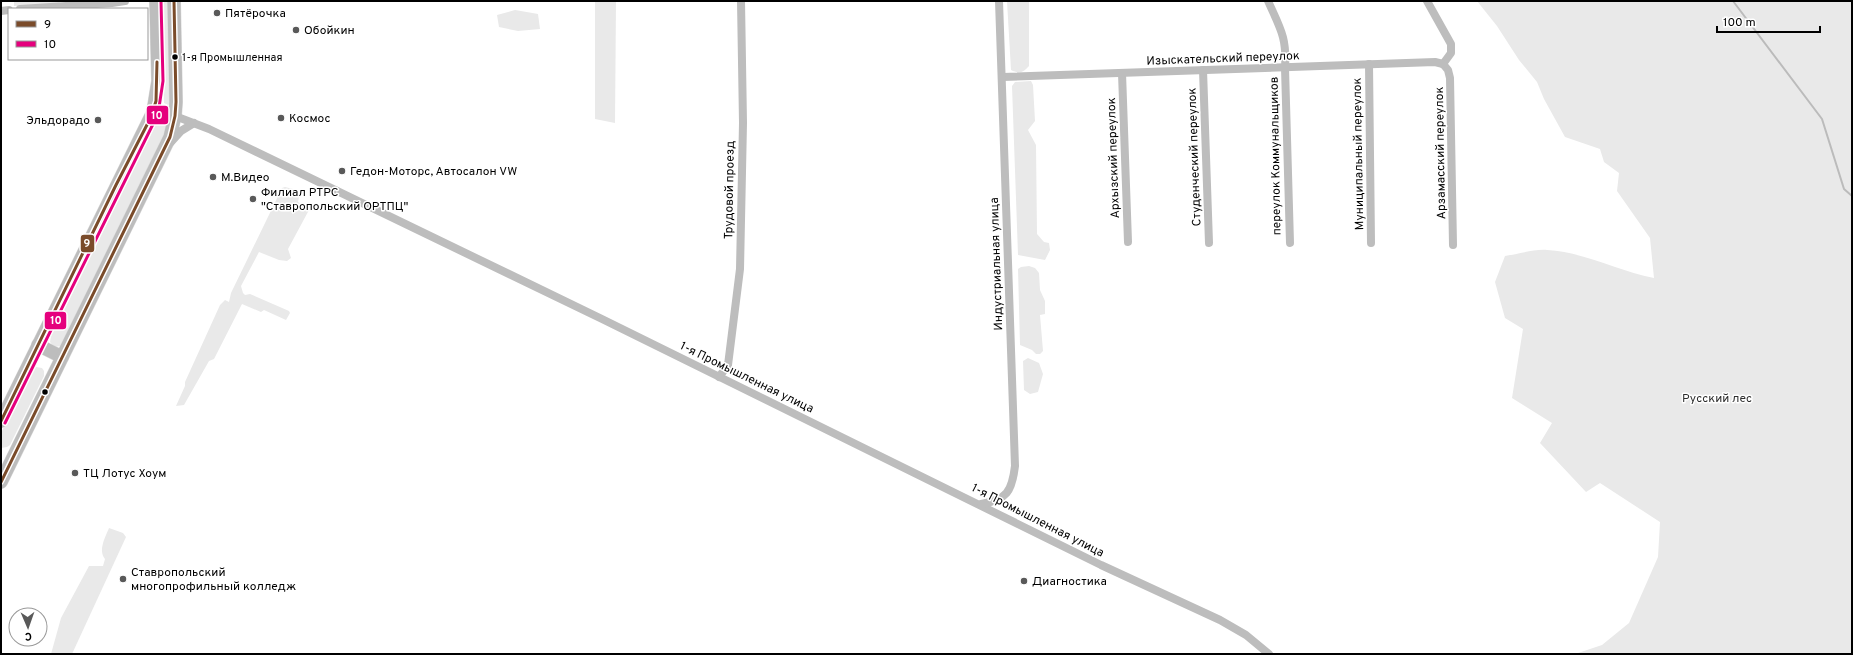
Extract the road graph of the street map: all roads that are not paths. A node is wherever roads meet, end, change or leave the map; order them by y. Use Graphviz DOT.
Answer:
graph roads {
  1 [pos="125,1"];
  2 [pos="156,1"];
  3 [pos="174,1"];
  4 [pos="741,1"];
  5 [pos="999,1"];
  6 [pos="1268,1"];
  7 [pos="1427,1"];
  8 [pos="62,3"];
  9 [pos="27,8"];
  10 [pos="1368,64"];
  11 [pos="1443,64"];
  12 [pos="1285,68"];
  13 [pos="1203,70"];
  14 [pos="1122,73"];
  15 [pos="1003,77"];
  16 [pos="154,110"];
  17 [pos="181,118"];
  18 [pos="194,123"];
  19 [pos="209,130"];
  20 [pos="181,131"];
  21 [pos="164,153"];
  22 [pos="1128,242"];
  23 [pos="1209,243"];
  24 [pos="1290,243"];
  25 [pos="1370,243"];
  26 [pos="1453,245"];
  27 [pos="38,345"];
  28 [pos="62,356"];
  29 [pos="719,377"];
  30 [pos="1,421"];
  31 [pos="5,465"];
  32 [pos="1,482"];
  33 [pos="980,504"];
  34 [pos="1269,654"];
  1 -- 8 [label="street"];
  2 -- 16 [label="main road"];
  3 -- 17 [label="main road"];
  4 -- 29 [label="street, Трудовой проезд"];
  5 -- 15 [label="street, Индустриальная улица"];
  6 -- 12 [label="street, переулок Коммунальщиков"];
  7 -- 11 [label="street"];
  8 -- 9 [label="street"];
  10 -- 11 [label="street, Изыскательский переулок"];
  10 -- 12 [label="street, Изыскательский переулок"];
  10 -- 25 [label="street, Муниципальный переулок"];
  11 -- 26 [label="street, Арзамасский переулок"];
  12 -- 13 [label="street, Изыскательский переулок"];
  12 -- 24 [label="street, переулок Коммунальщиков"];
  13 -- 14 [label="street, Изыскательский переулок"];
  13 -- 23 [label="street, Студенческий переулок"];
  14 -- 15 [label="street, Изыскательский переулок"];
  14 -- 22 [label="street, Архызский переулок"];
  15 -- 33 [label="street, Индустриальная улица"];
  16 -- 17 [label="main road"];
  16 -- 27 [label="main road"];
  17 -- 18 [label="street, 1-я Промышленная улица"];
  17 -- 21 [label="main road"];
  18 -- 19 [label="street, 1-я Промышленная улица"];
  18 -- 20 [label="street"];
  19 -- 20 [label="street"];
  19 -- 29 [label="street, 1-я Промышленная улица"];
  20 -- 21 [label="street"];
  21 -- 28 [label="main road"];
  27 -- 28 [label="main road"];
  27 -- 30 [label="main road"];
  28 -- 31 [label="main road"];
  29 -- 33 [label="street, 1-я Промышленная улица"];
  31 -- 32 [label="main road"];
  33 -- 34 [label="street, 1-я Промышленная улица"];
}
